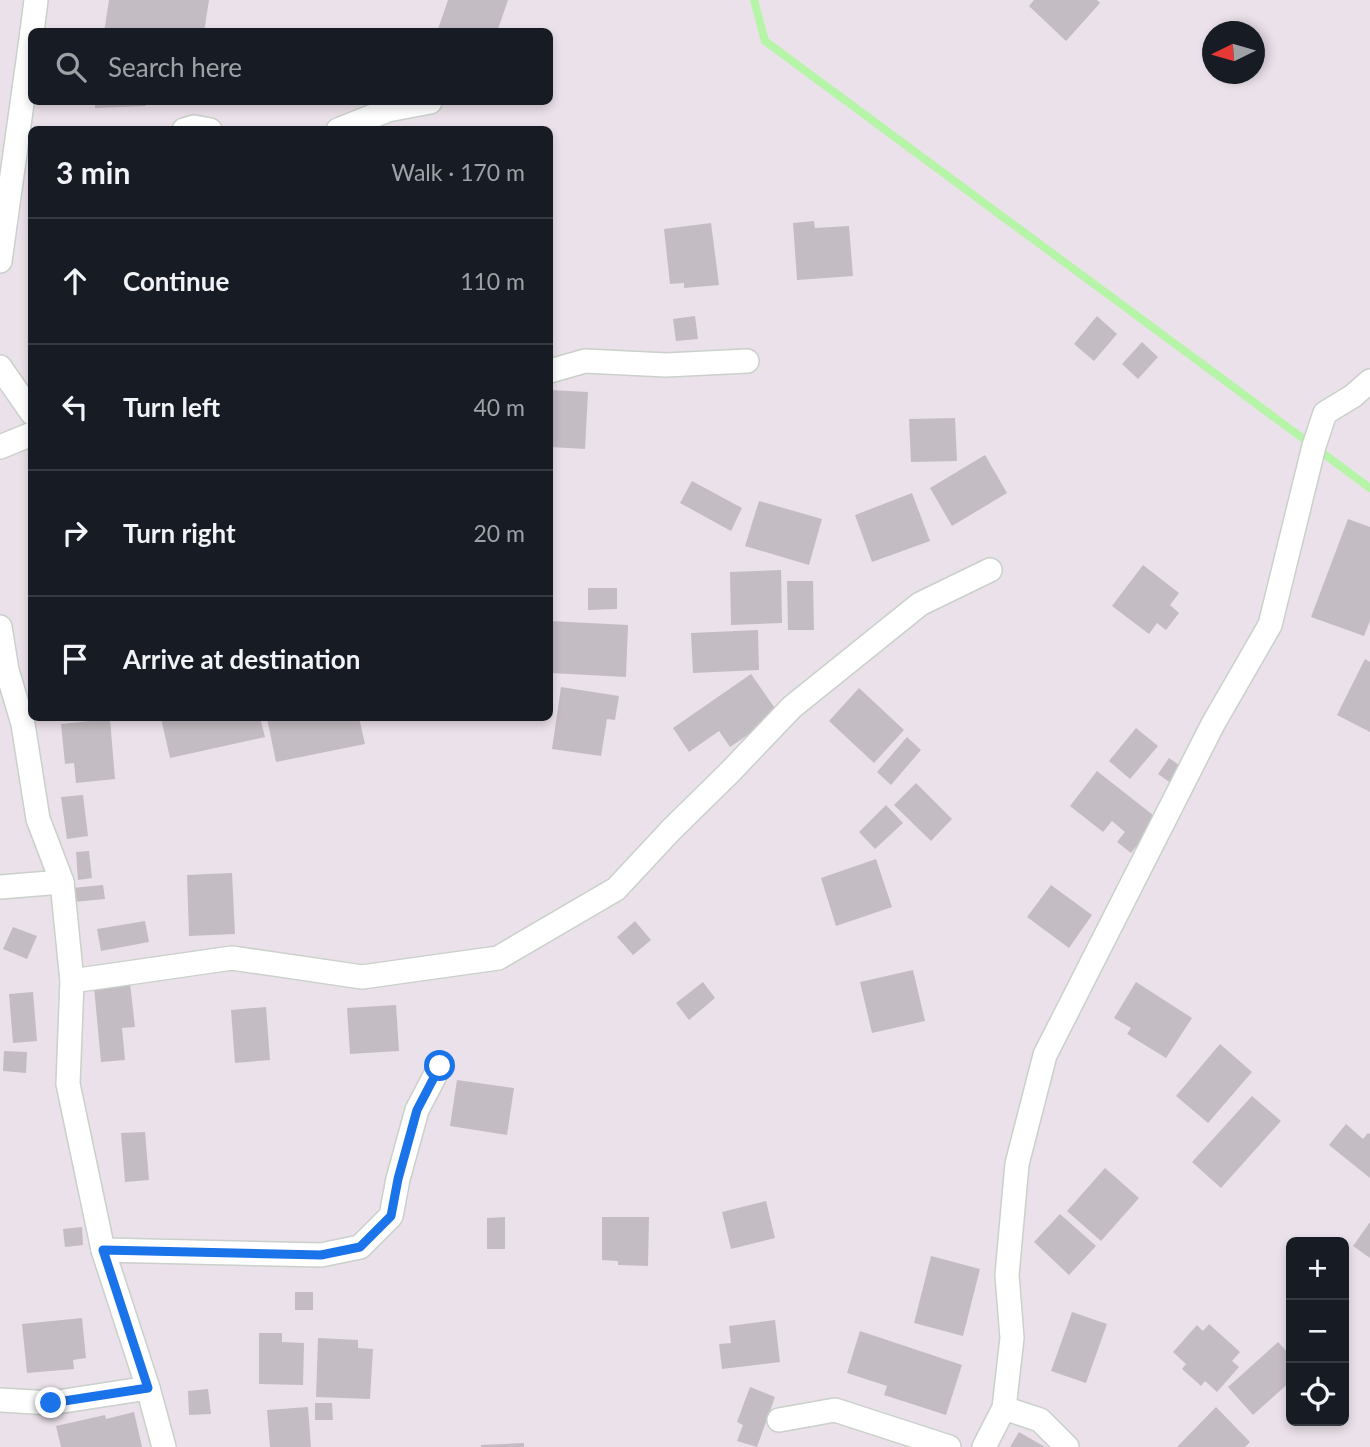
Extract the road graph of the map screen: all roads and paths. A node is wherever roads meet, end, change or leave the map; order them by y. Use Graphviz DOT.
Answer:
graph roads {
  1 [pos="36,0"];
  2 [pos="32,28"];
  3 [pos="28,84"];
  4 [pos="414,105"];
  5 [pos="348,126"];
  6 [pos="23,150"];
  7 [pos="0,261"];
  8 [pos="747,361"];
  9 [pos="0,367"];
  10 [pos="553,370"];
  11 [pos="1370,381"];
  12 [pos="28,407"];
  13 [pos="28,436"];
  14 [pos="0,447"];
  15 [pos="990,569"];
  16 [pos="0,627"];
  17 [pos="4,670"];
  18 [pos="62,883"];
  19 [pos="0,887"];
  20 [pos="72,981"];
  21 [pos="440,1066"];
  22 [pos="103,1250"];
  23 [pos="148,1388"];
  24 [pos="0,1400"];
  25 [pos="1004,1408"];
  26 [pos="779,1420"];
  27 [pos="164,1447"];
  28 [pos="949,1447"];
  29 [pos="984,1447"];
  30 [pos="1067,1447"];
  1 -- 2 [label="street"];
  3 -- 6 [label="street"];
  4 -- 5 [label="street"];
  6 -- 7 [label="street"];
  8 -- 10 [label="street"];
  9 -- 12 [label="street"];
  11 -- 25 [label="street"];
  13 -- 14 [label="street"];
  15 -- 20 [label="street"];
  16 -- 17 [label="street"];
  17 -- 18 [label="street"];
  18 -- 19 [label="street"];
  18 -- 20 [label="street"];
  20 -- 22 [label="street"];
  21 -- 22 [label="street"];
  22 -- 23 [label="street"];
  23 -- 24 [label="street"];
  23 -- 27 [label="street"];
  25 -- 29 [label="street"];
  25 -- 30 [label="street"];
  26 -- 28 [label="street"];
}
